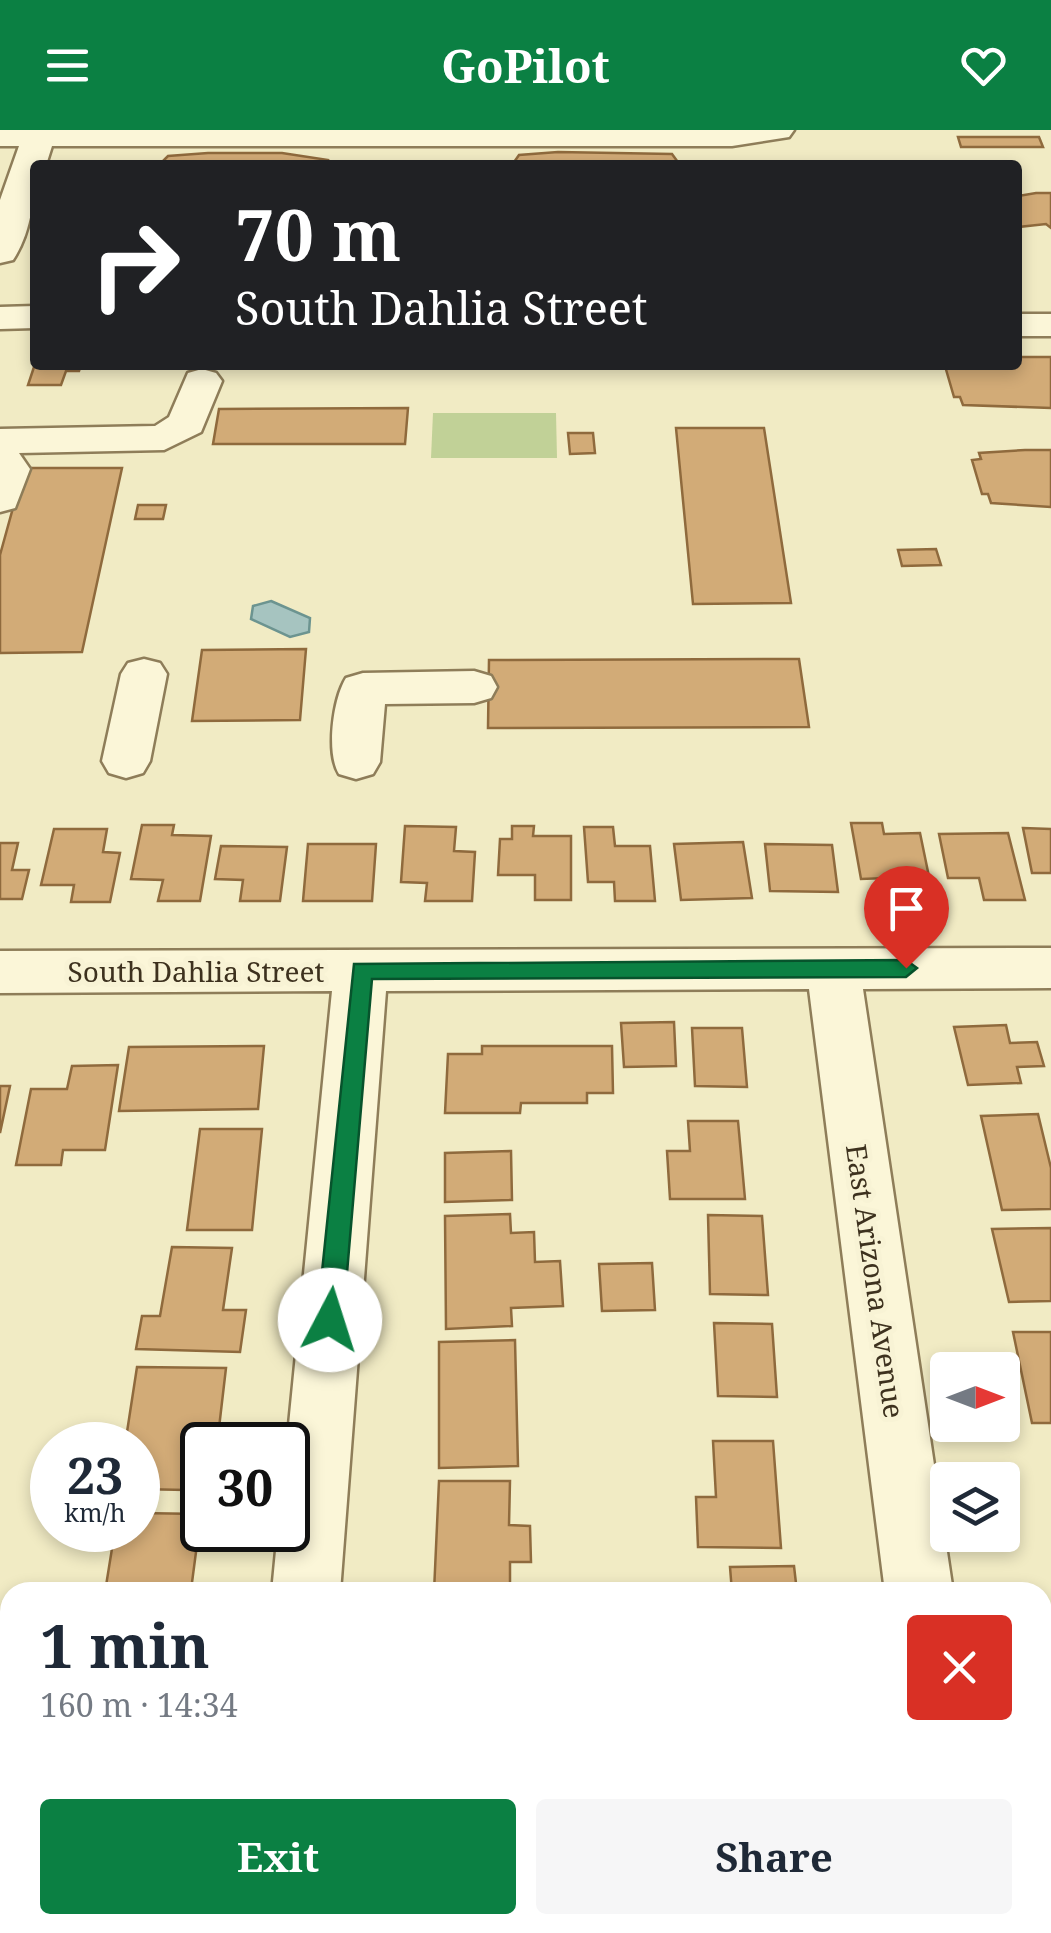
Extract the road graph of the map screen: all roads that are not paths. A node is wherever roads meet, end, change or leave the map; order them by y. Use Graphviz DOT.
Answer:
graph roads {
  1 [pos="40,133"];
  2 [pos="119,133"];
  3 [pos="0,136"];
  4 [pos="790,136"];
  5 [pos="381,150"];
  6 [pos="462,150"];
  7 [pos="31,160"];
  8 [pos="30,163"];
  9 [pos="0,252"];
  10 [pos="30,317"];
  11 [pos="0,318"];
  12 [pos="1022,325"];
  13 [pos="1051,325"];
  14 [pos="202,380"];
  15 [pos="0,440"];
  16 [pos="0,456"];
  17 [pos="0,498"];
  18 [pos="144,674"];
  19 [pos="474,687"];
  20 [pos="126,761"];
  21 [pos="356,762"];
  22 [pos="1051,968"];
  23 [pos="834,969"];
  24 [pos="362,970"];
  25 [pos="0,972"];
  26 [pos="307,1582"];
  27 [pos="919,1582"];
  1 -- 2 [label="street"];
  1 -- 3 [label="street"];
  1 -- 7 [label="street"];
  2 -- 5 [label="street"];
  4 -- 6 [label="street"];
  5 -- 6 [label="street"];
  8 -- 9 [label="street"];
  10 -- 11 [label="street"];
  12 -- 13 [label="street"];
  14 -- 15 [label="street"];
  16 -- 17 [label="street"];
  18 -- 20 [label="street"];
  19 -- 21 [label="street"];
  22 -- 23 [label="street, South Dahlia Street"];
  23 -- 24 [label="street, South Dahlia Street"];
  23 -- 27 [label="street, East Arizona Avenue"];
  24 -- 25 [label="street, South Dahlia Street"];
  24 -- 26 [label="street"];
}
